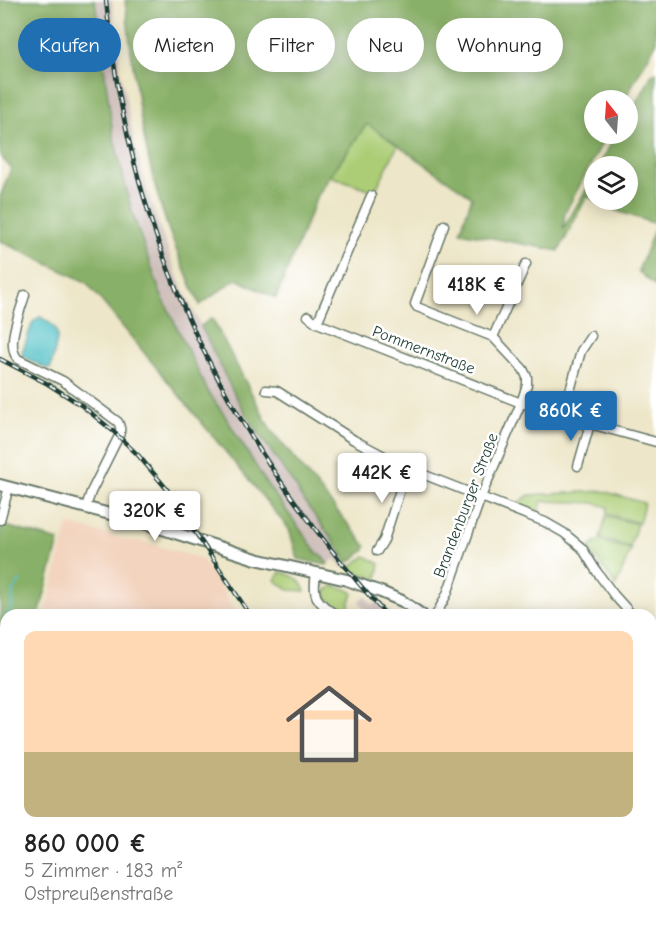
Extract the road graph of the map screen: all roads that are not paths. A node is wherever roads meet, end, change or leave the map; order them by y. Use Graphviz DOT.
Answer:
graph roads {
  1 [pos="371,196"];
  2 [pos="444,225"];
  3 [pos="526,264"];
  4 [pos="25,295"];
  5 [pos="308,316"];
  6 [pos="317,323"];
  7 [pos="591,336"];
  8 [pos="493,337"];
  9 [pos="266,390"];
  10 [pos="521,403"];
  11 [pos="563,416"];
  12 [pos="590,424"];
  13 [pos="656,442"];
  14 [pos="578,466"];
  15 [pos="407,468"];
  16 [pos="4,486"];
  17 [pos="481,497"];
  18 [pos="86,507"];
  19 [pos="0,520"];
  20 [pos="377,551"];
  21 [pos="316,573"];
  22 [pos="327,609"];
  23 [pos="413,609"];
  24 [pos="439,609"];
  25 [pos="627,609"];
  1 -- 6 [label="street"];
  2 -- 8 [label="street, Brandenburger Straße"];
  3 -- 8 [label="street"];
  4 -- 18 [label="street"];
  5 -- 6 [label="street, Pommernstraße"];
  6 -- 10 [label="street, Pommernstraße"];
  7 -- 11 [label="street"];
  8 -- 10 [label="street, Brandenburger Straße"];
  9 -- 15 [label="street"];
  10 -- 11 [label="street, Pommernstraße"];
  10 -- 17 [label="street, Brandenburger Straße"];
  11 -- 12 [label="street, Pommernstraße"];
  12 -- 13 [label="street, Pommernstraße"];
  12 -- 14 [label="street"];
  15 -- 17 [label="street"];
  15 -- 20 [label="street"];
  16 -- 18 [label="street"];
  16 -- 19 [label="street"];
  17 -- 24 [label="street, Brandenburger Straße"];
  17 -- 25 [label="street"];
  18 -- 21 [label="street"];
  21 -- 22 [label="street"];
  21 -- 23 [label="street"];
}
